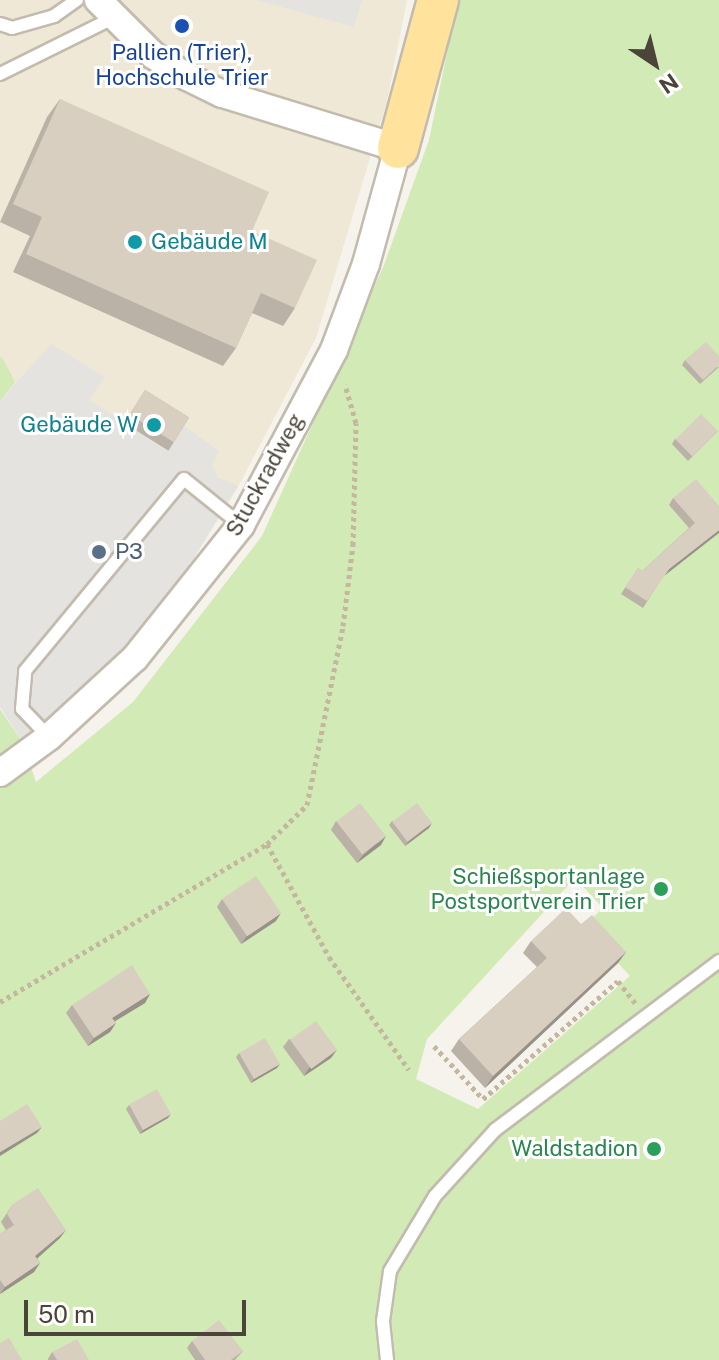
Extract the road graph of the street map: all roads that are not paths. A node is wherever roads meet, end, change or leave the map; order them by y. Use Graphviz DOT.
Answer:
graph roads {
  1 [pos="77,0"];
  2 [pos="438,0"];
  3 [pos="107,8"];
  4 [pos="0,24"];
  5 [pos="0,74"];
  6 [pos="398,148"];
  7 [pos="241,525"];
  8 [pos="49,737"];
  9 [pos="0,773"];
  10 [pos="719,961"];
  11 [pos="387,1360"];
  1 -- 4 [label="lane"];
  2 -- 6 [label="main road"];
  3 -- 5 [label="lane"];
  3 -- 6 [label="street"];
  6 -- 7 [label="street, Stuckradweg"];
  7 -- 8 [label="street, Stuckradweg"];
  7 -- 8 [label="lane"];
  8 -- 9 [label="street, Stuckradweg"];
  10 -- 11 [label="lane"];
}
